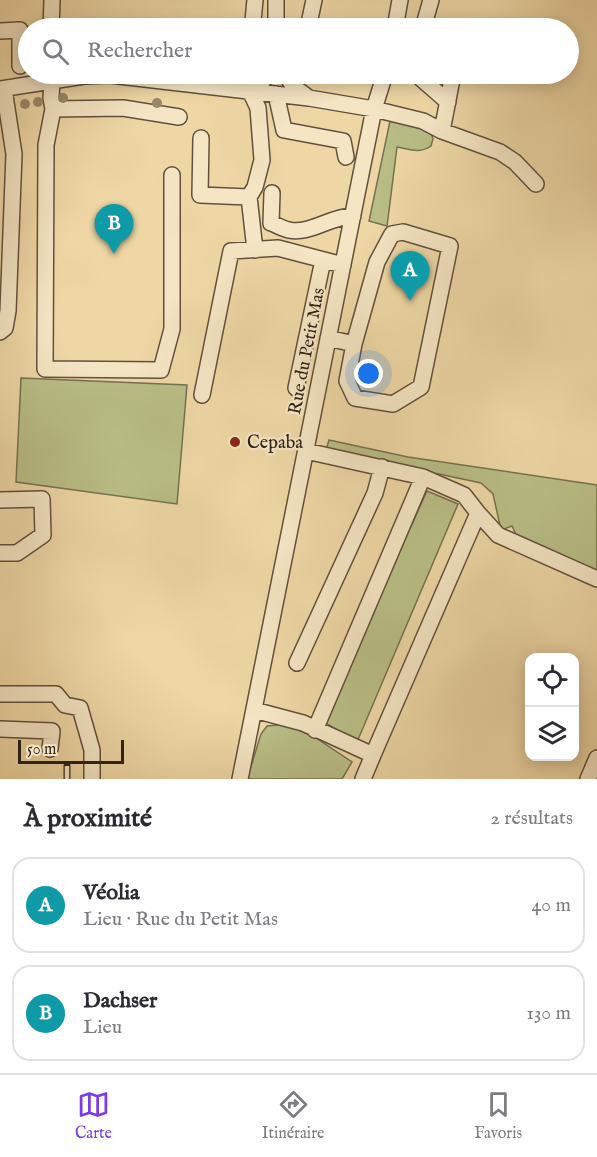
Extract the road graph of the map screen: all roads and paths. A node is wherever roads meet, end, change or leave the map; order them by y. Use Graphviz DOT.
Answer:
graph roads {
  1 [pos="52,0"];
  2 [pos="255,0"];
  3 [pos="276,0"];
  4 [pos="314,0"];
  5 [pos="400,0"];
  6 [pos="431,0"];
  7 [pos="51,18"];
  8 [pos="253,18"];
  9 [pos="276,18"];
  10 [pos="310,18"];
  11 [pos="397,18"];
  12 [pos="426,18"];
  13 [pos="18,30"];
  14 [pos="0,31"];
  15 [pos="33,84"];
  16 [pos="52,84"];
  17 [pos="189,84"];
  18 [pos="259,84"];
  19 [pos="292,84"];
  20 [pos="382,84"];
  21 [pos="427,84"];
  22 [pos="451,84"];
  23 [pos="2,89"];
  24 [pos="250,91"];
  25 [pos="276,94"];
  26 [pos="309,98"];
  27 [pos="448,102"];
  28 [pos="53,109"];
  29 [pos="374,109"];
  30 [pos="179,117"];
  31 [pos="5,123"];
  32 [pos="442,131"];
  33 [pos="201,138"];
  34 [pos="346,157"];
  35 [pos="172,174"];
  36 [pos="536,184"];
  37 [pos="272,193"];
  38 [pos="249,197"];
  39 [pos="353,216"];
  40 [pos="255,250"];
  41 [pos="323,260"];
  42 [pos="343,265"];
  43 [pos="0,332"];
  44 [pos="328,338"];
  45 [pos="354,344"];
  46 [pos="296,388"];
  47 [pos="202,395"];
  48 [pos="306,451"];
  49 [pos="382,467"];
  50 [pos="423,477"];
  51 [pos="0,500"];
  52 [pos="478,513"];
  53 [pos="0,553"];
  54 [pos="597,579"];
  55 [pos="297,663"];
  56 [pos="0,694"];
  57 [pos="254,710"];
  58 [pos="0,729"];
  59 [pos="315,729"];
  60 [pos="50,749"];
  61 [pos="373,755"];
  62 [pos="597,758"];
  63 [pos="92,779"];
  64 [pos="240,779"];
  65 [pos="363,779"];
  66 [pos="588,779"];
  1 -- 7 [label="street"];
  2 -- 8 [label="street"];
  3 -- 9 [label="street"];
  4 -- 10 [label="street"];
  5 -- 11 [label="street"];
  6 -- 12 [label="street"];
  13 -- 14 [label="street"];
  15 -- 23 [label="street"];
  16 -- 28 [label="street"];
  17 -- 24 [label="street"];
  18 -- 24 [label="street"];
  19 -- 26 [label="street"];
  20 -- 29 [label="street, Rue du Petit Mas"];
  21 -- 27 [label="street"];
  22 -- 27 [label="street"];
  23 -- 31 [label="street"];
  24 -- 25 [label="street"];
  24 -- 38 [label="street"];
  25 -- 26 [label="street"];
  25 -- 34 [label="street"];
  26 -- 29 [label="street"];
  27 -- 32 [label="street"];
  28 -- 30 [label="street"];
  28 -- 35 [label="street"];
  29 -- 32 [label="street"];
  29 -- 39 [label="street, Rue du Petit Mas"];
  31 -- 43 [label="street"];
  32 -- 36 [label="street"];
  33 -- 38 [label="street"];
  37 -- 39 [label="street"];
  38 -- 40 [label="street"];
  39 -- 42 [label="street, Rue du Petit Mas"];
  40 -- 41 [label="street"];
  40 -- 47 [label="street"];
  41 -- 42 [label="street"];
  41 -- 46 [label="street"];
  42 -- 44 [label="street, Rue du Petit Mas"];
  44 -- 45 [label="street"];
  44 -- 48 [label="street, Rue du Petit Mas"];
  45 -- 45 [label="street"];
  48 -- 49 [label="street"];
  48 -- 57 [label="street, Rue du Petit Mas"];
  49 -- 50 [label="street"];
  49 -- 55 [label="street"];
  50 -- 52 [label="street"];
  50 -- 59 [label="street"];
  51 -- 53 [label="street"];
  52 -- 54 [label="street"];
  52 -- 61 [label="street"];
  56 -- 63 [label="street"];
  57 -- 59 [label="street"];
  57 -- 64 [label="street, Rue du Petit Mas"];
  58 -- 60 [label="street"];
  59 -- 61 [label="street"];
  61 -- 65 [label="street"];
  62 -- 66 [label="street"];
}
